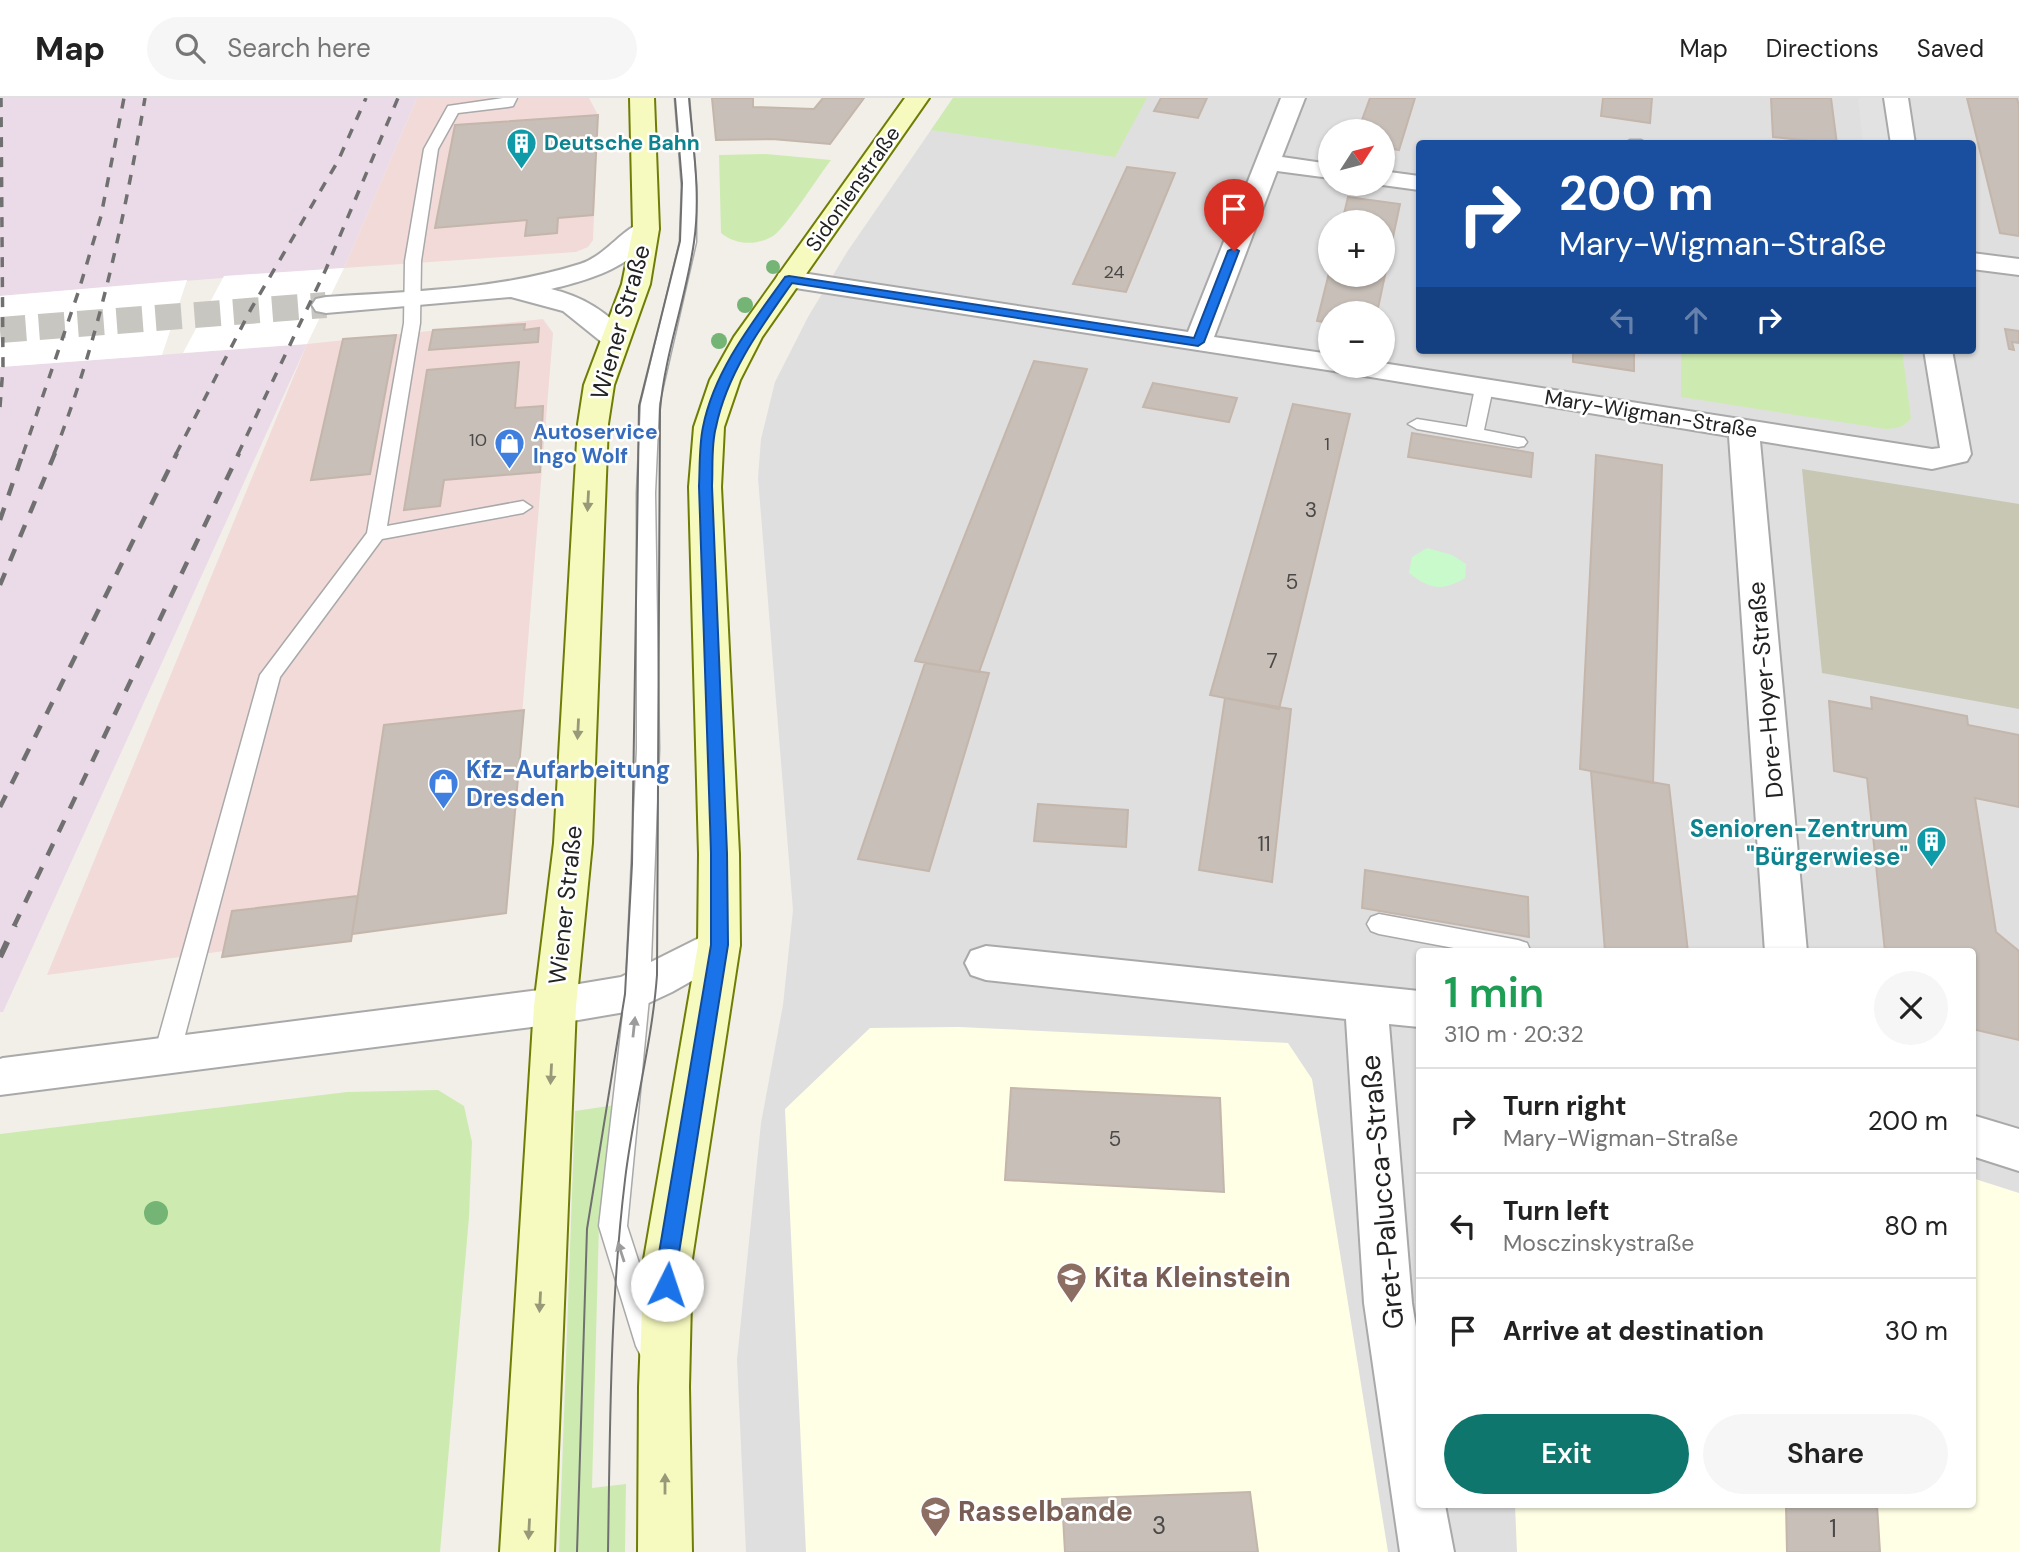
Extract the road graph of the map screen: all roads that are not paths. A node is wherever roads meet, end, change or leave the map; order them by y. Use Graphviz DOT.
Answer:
graph roads {
  1 [pos="510,98"];
  2 [pos="642,98"];
  3 [pos="682,98"];
  4 [pos="917,98"];
  5 [pos="1293,98"];
  6 [pos="1896,98"];
  7 [pos="1902,140"];
  8 [pos="1268,162"];
  9 [pos="1318,169"];
  10 [pos="1395,180"];
  11 [pos="1416,183"];
  12 [pos="646,229"];
  13 [pos="1976,262"];
  14 [pos="2019,267"];
  15 [pos="789,279"];
  16 [pos="505,290"];
  17 [pos="412,298"];
  18 [pos="326,305"];
  19 [pos="614,338"];
  20 [pos="1198,342"];
  21 [pos="1939,354"];
  22 [pos="1318,361"];
  23 [pos="1395,374"];
  24 [pos="1484,388"];
  25 [pos="1417,425"];
  26 [pos="1744,429"];
  27 [pos="1474,434"];
  28 [pos="1518,442"];
  29 [pos="523,507"];
  30 [pos="376,534"];
  31 [pos="1379,924"];
  32 [pos="719,945"];
  33 [pos="1470,946"];
  34 [pos="1494,948"];
  35 [pos="1786,948"];
  36 [pos="986,963"];
  37 [pos="640,987"];
  38 [pos="1366,1003"];
  39 [pos="555,1006"];
  40 [pos="1416,1009"];
  41 [pos="167,1054"];
  42 [pos="4,1077"];
  43 [pos="1976,1136"];
  44 [pos="2019,1150"];
  45 [pos="664,1387"];
  46 [pos="1416,1485"];
  47 [pos="1420,1508"];
  48 [pos="527,1552"];
  49 [pos="665,1552"];
  50 [pos="1427,1552"];
  1 -- 17 [label="lane"];
  2 -- 12 [label="main road, Wiener Straße"];
  3 -- 37 [label="lane"];
  4 -- 15 [label="main road, Sidonienstraße"];
  5 -- 8 [label="street"];
  6 -- 7 [label="street"];
  8 -- 9 [label="street"];
  8 -- 20 [label="street"];
  10 -- 11 [label="street"];
  12 -- 16 [label="street"];
  12 -- 19 [label="main road, Wiener Straße"];
  13 -- 14 [label="street"];
  15 -- 20 [label="street"];
  15 -- 32 [label="main road"];
  16 -- 17 [label="street"];
  16 -- 19 [label="street"];
  17 -- 18 [label="street"];
  17 -- 30 [label="lane"];
  19 -- 39 [label="main road, Wiener Straße, one-way"];
  20 -- 22 [label="street"];
  21 -- 26 [label="street, Mary-Wigman-Straße"];
  23 -- 24 [label="street, Mary-Wigman-Straße"];
  24 -- 26 [label="street, Mary-Wigman-Straße"];
  24 -- 27 [label="lane"];
  25 -- 27 [label="lane"];
  26 -- 35 [label="street, Dore-Hoyer-Straße"];
  27 -- 28 [label="lane"];
  29 -- 30 [label="lane"];
  30 -- 41 [label="lane"];
  31 -- 33 [label="lane"];
  32 -- 37 [label="street"];
  32 -- 45 [label="main road"];
  33 -- 34 [label="lane"];
  36 -- 38 [label="street"];
  37 -- 39 [label="street"];
  45 -- 37 [label="lane, one-way"];
  38 -- 40 [label="street"];
  38 -- 46 [label="street, Gret-Palucca-Straße"];
  39 -- 41 [label="street"];
  39 -- 48 [label="main road, Wiener Straße, one-way"];
  41 -- 42 [label="street"];
  43 -- 44 [label="street"];
  49 -- 45 [label="main road, one-way"];
  47 -- 50 [label="street, Gret-Palucca-Straße"];
}
